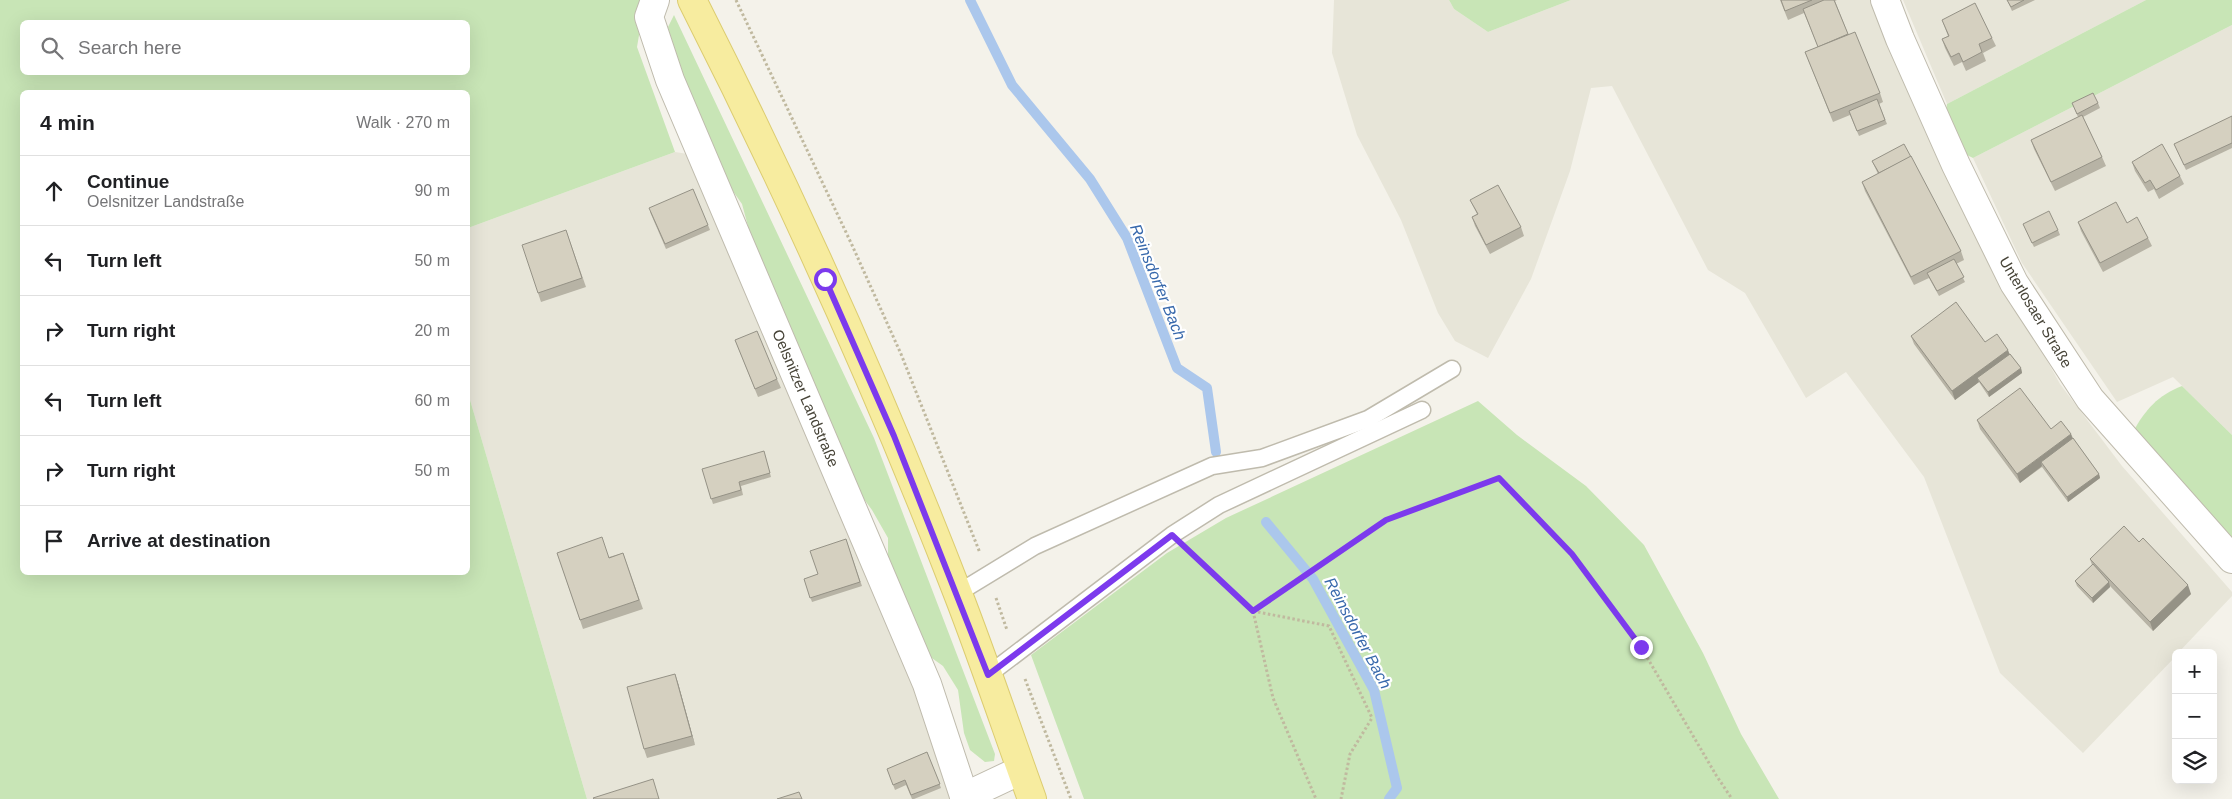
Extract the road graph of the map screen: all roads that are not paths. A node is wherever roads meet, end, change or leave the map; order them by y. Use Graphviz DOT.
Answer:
graph roads {
  1 [pos="655,0"];
  2 [pos="692,0"];
  3 [pos="1885,0"];
  4 [pos="1452,369"];
  5 [pos="1422,410"];
  6 [pos="2232,559"];
  7 [pos="958,593"];
  8 [pos="988,675"];
  9 [pos="1021,770"];
  10 [pos="964,798"];
  11 [pos="1032,799"];
  1 -- 10 [label="street, Oelsnitzer Landstraße"];
  2 -- 7 [label="main road"];
  3 -- 6 [label="street, Unterlosaer Straße"];
  4 -- 7 [label="lane"];
  5 -- 8 [label="lane"];
  7 -- 8 [label="main road"];
  8 -- 9 [label="main road"];
  9 -- 10 [label="street, Oelsnitzer Landstraße"];
  9 -- 11 [label="main road"];
}
